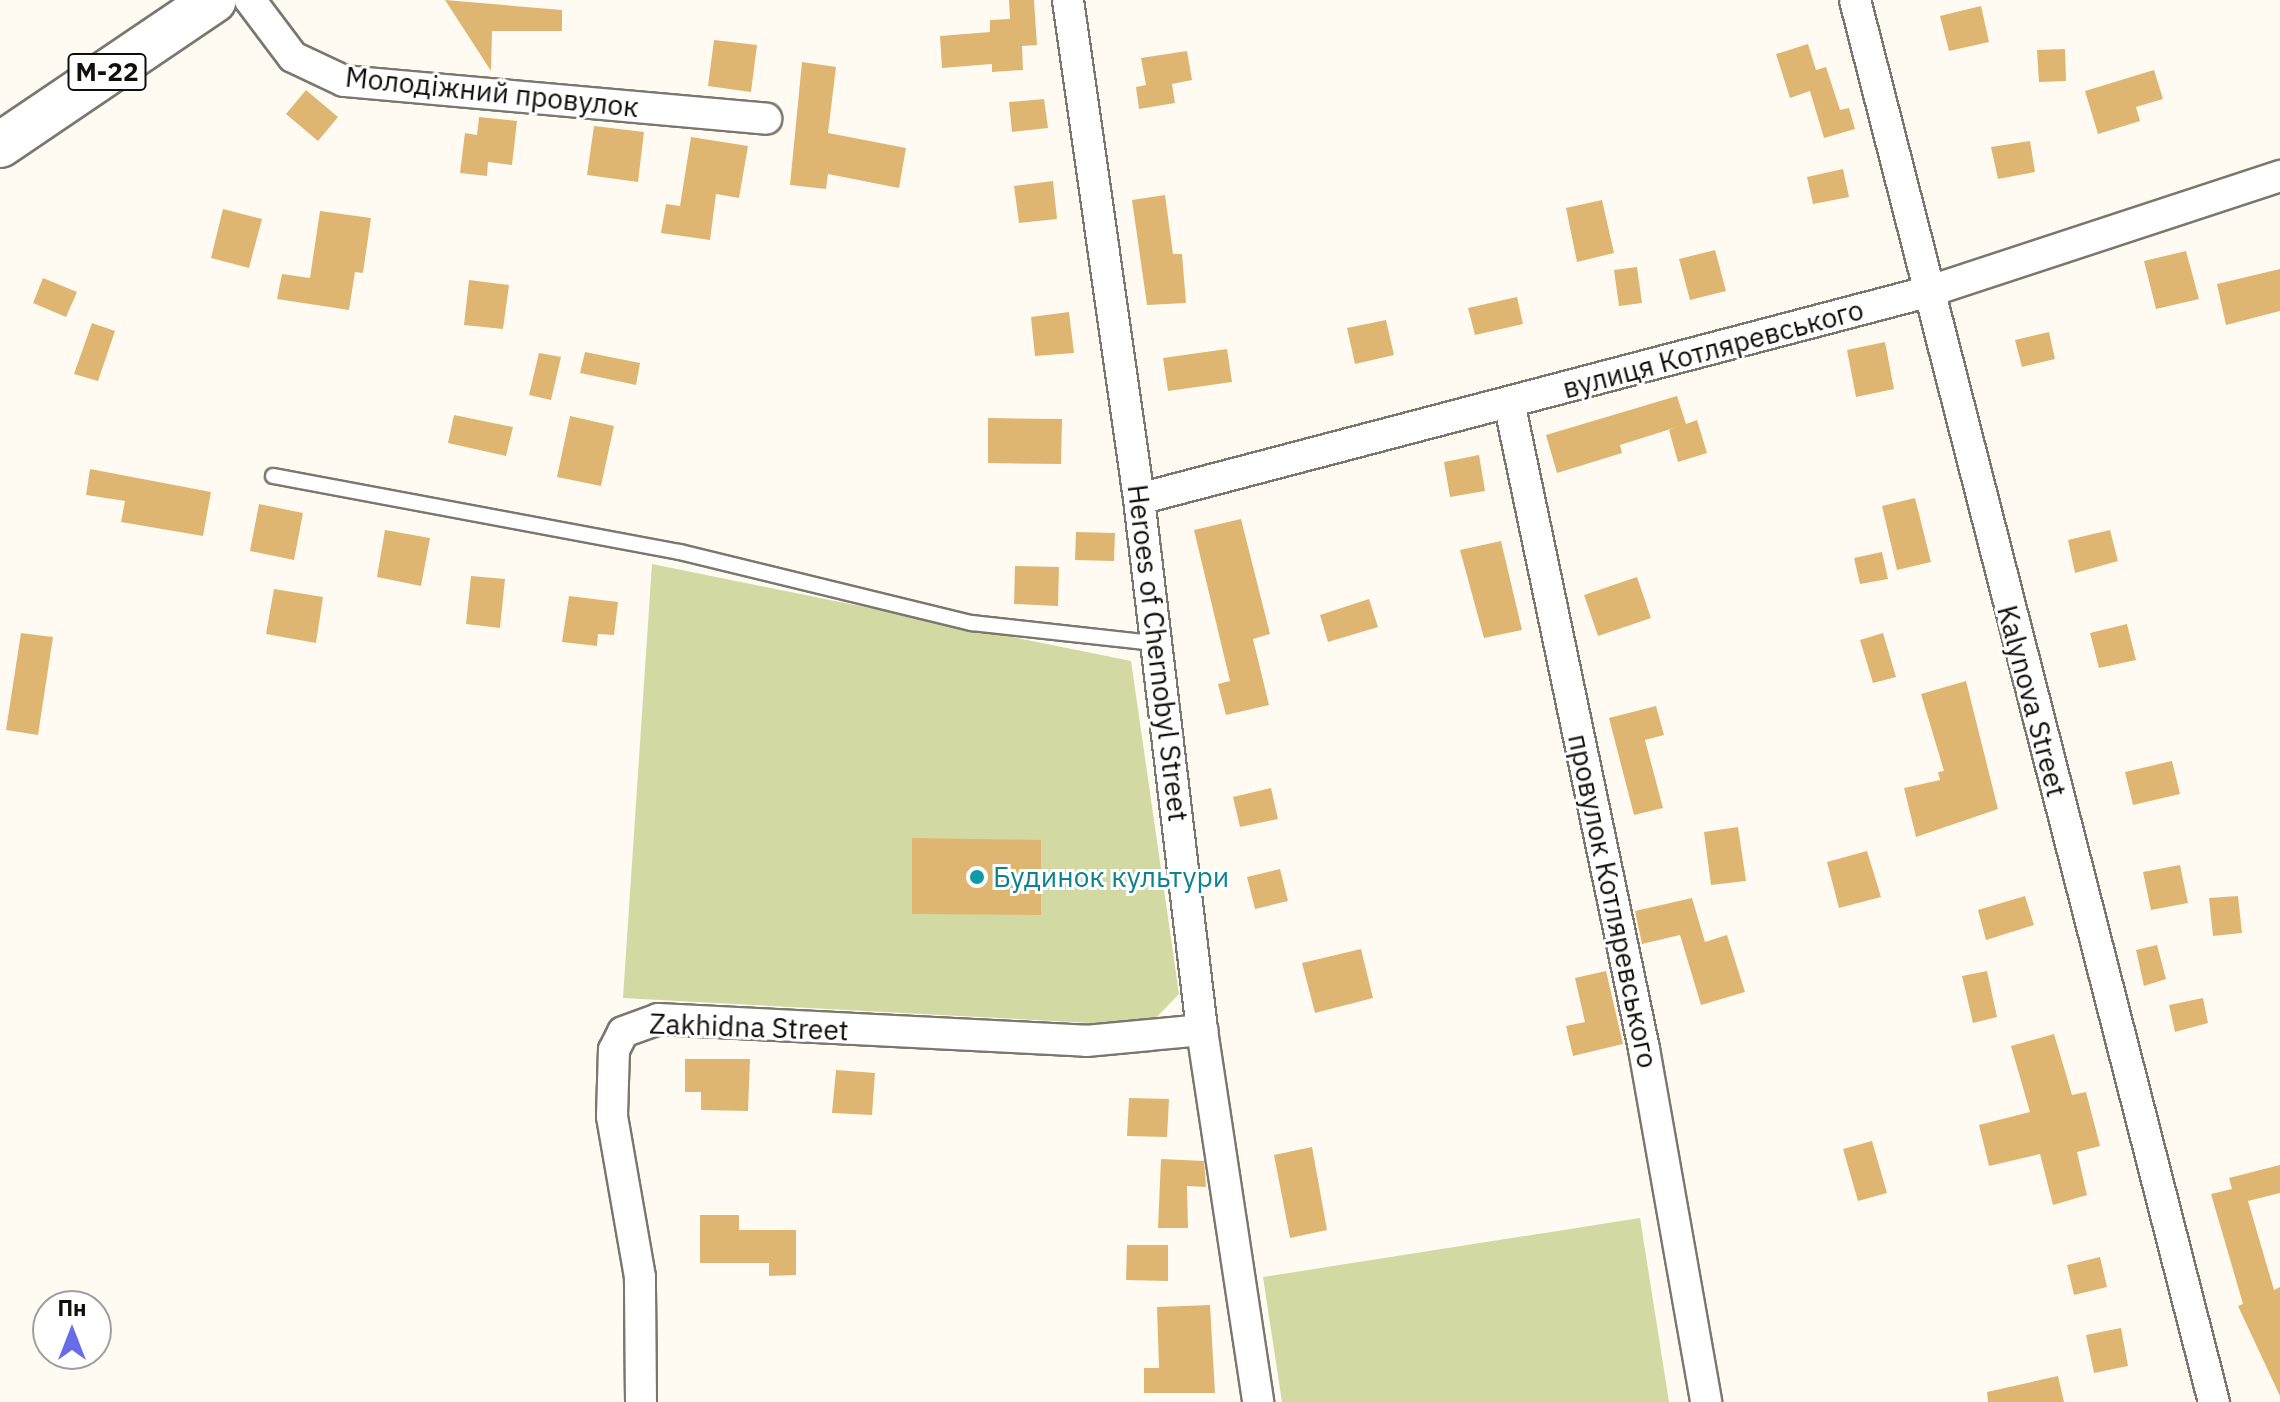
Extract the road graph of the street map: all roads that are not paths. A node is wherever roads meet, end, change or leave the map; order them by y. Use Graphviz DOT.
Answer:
graph roads {
  1 [pos="214,0"];
  2 [pos="250,0"];
  3 [pos="1068,0"];
  4 [pos="1855,0"];
  5 [pos="766,119"];
  6 [pos="0,145"];
  7 [pos="2280,176"];
  8 [pos="1927,292"];
  9 [pos="1509,402"];
  10 [pos="273,476"];
  11 [pos="1139,499"];
  12 [pos="1152,643"];
  13 [pos="1202,1030"];
  14 [pos="641,1402"];
  15 [pos="1258,1402"];
  16 [pos="1706,1402"];
  17 [pos="2214,1402"];
  1 -- 6 [label="highway, М-22"];
  2 -- 5 [label="street, Молодіжний провулок"];
  3 -- 11 [label="street, Heroes of Chernobyl Street"];
  4 -- 8 [label="street, Kalynova Street"];
  7 -- 8 [label="street, вулиця Котляревського"];
  8 -- 9 [label="street, вулиця Котляревського"];
  8 -- 17 [label="street, Kalynova Street"];
  9 -- 11 [label="street, вулиця Котляревського"];
  9 -- 16 [label="street, провулок Котляревського"];
  10 -- 12 [label="lane"];
  11 -- 12 [label="street, Heroes of Chernobyl Street"];
  12 -- 13 [label="street, Heroes of Chernobyl Street"];
  13 -- 14 [label="street, Zakhidna Street"];
  13 -- 15 [label="street, Heroes of Chernobyl Street"];
}
